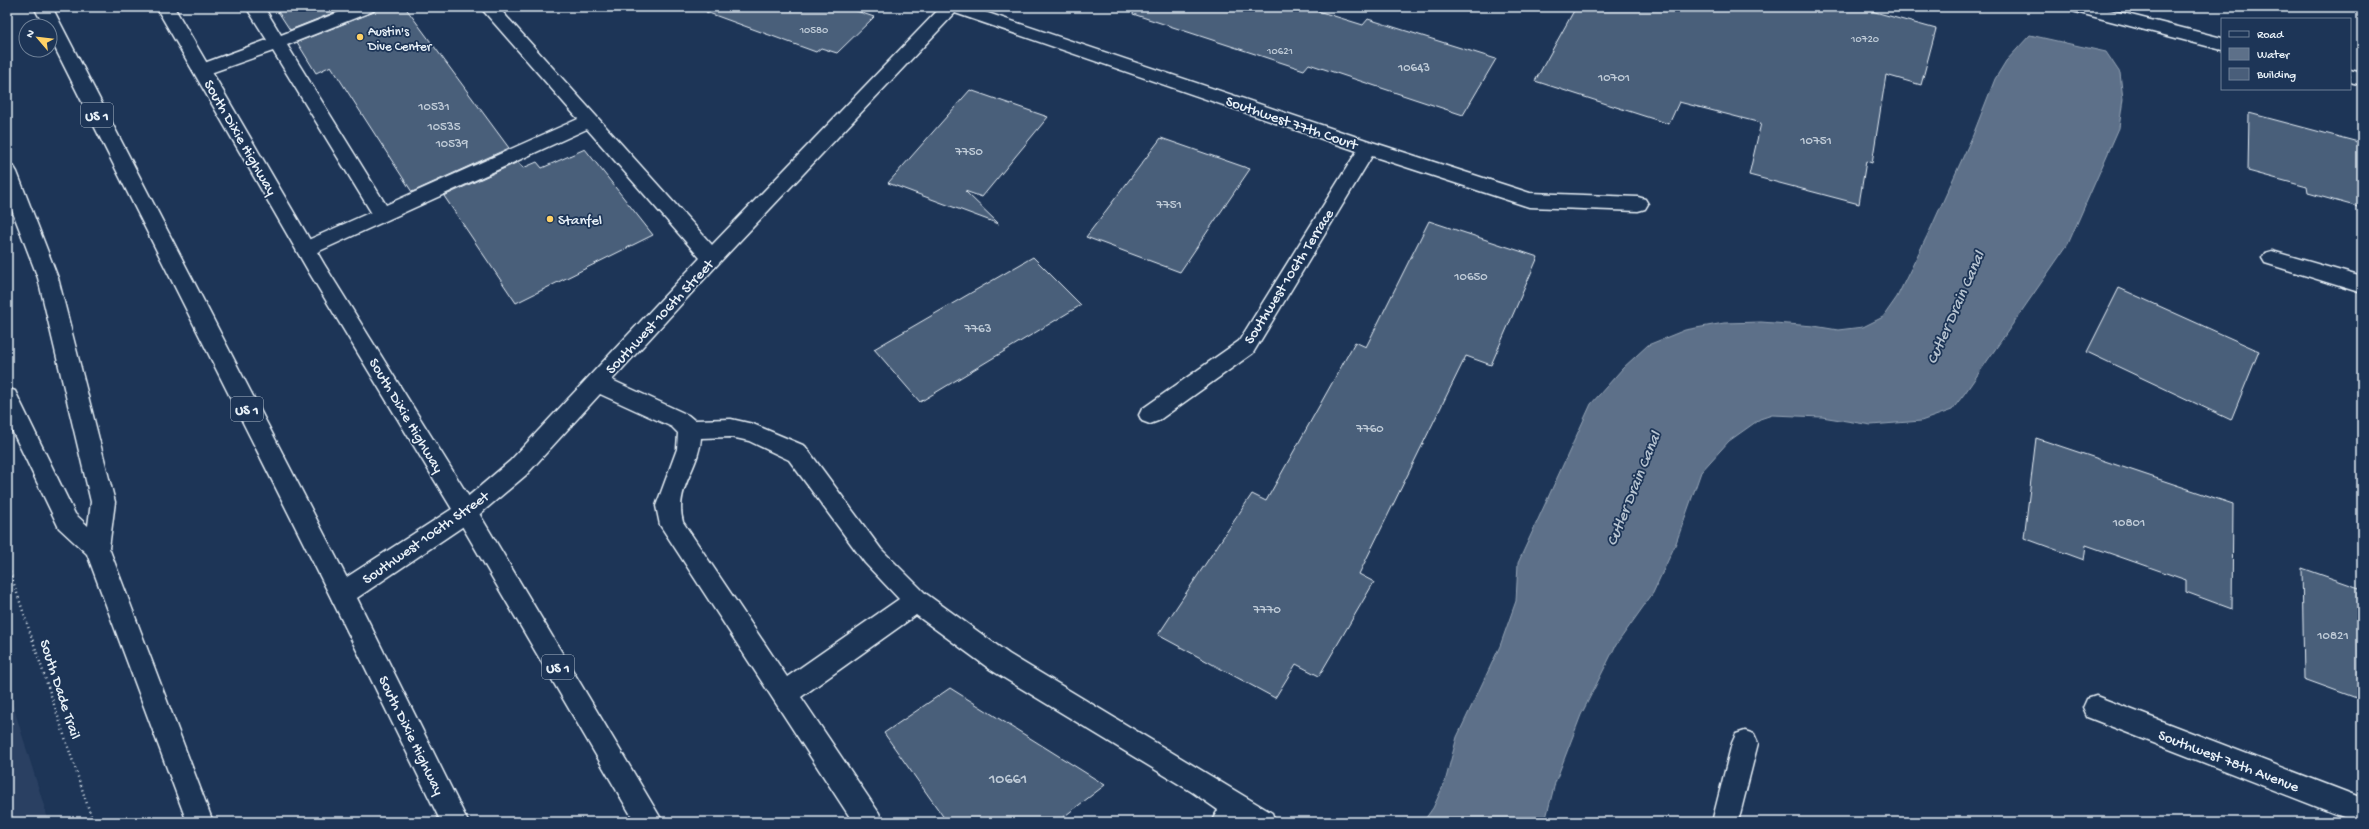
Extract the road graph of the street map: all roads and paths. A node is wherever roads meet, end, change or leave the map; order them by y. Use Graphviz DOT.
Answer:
graph roads {
  1 [pos="43,7"];
  2 [pos="165,7"];
  3 [pos="254,7"];
  4 [pos="367,7"];
  5 [pos="489,7"];
  6 [pos="952,7"];
  7 [pos="2078,7"];
  8 [pos="277,43"];
  9 [pos="2221,44"];
  10 [pos="202,70"];
  11 [pos="2351,76"];
  12 [pos="2362,79"];
  13 [pos="589,121"];
  14 [pos="1368,148"];
  15 [pos="7,172"];
  16 [pos="1638,204"];
  17 [pos="383,215"];
  18 [pos="306,249"];
  19 [pos="712,258"];
  20 [pos="2272,258"];
  21 [pos="2362,285"];
  22 [pos="597,383"];
  23 [pos="7,397"];
  24 [pos="1150,415"];
  25 [pos="690,429"];
  26 [pos="466,512"];
  27 [pos="97,548"];
  28 [pos="7,563"];
  29 [pos="342,594"];
  30 [pos="916,601"];
  31 [pos="784,694"];
  32 [pos="2096,708"];
  33 [pos="1745,742"];
  34 [pos="2362,811"];
  35 [pos="1242,818"];
  36 [pos="93,822"];
  37 [pos="200,822"];
  38 [pos="455,822"];
  39 [pos="650,822"];
  40 [pos="869,822"];
  41 [pos="1725,822"];
  1 -- 29 [label="main road, South Dixie Highway / US 1"];
  2 -- 10 [label="main road, South Dixie Highway / US 1"];
  3 -- 8 [label="main road"];
  4 -- 8 [label="main road"];
  5 -- 13 [label="main road"];
  6 -- 14 [label="main road, Southwest 77th Court"];
  6 -- 19 [label="main road, Southwest 106th Street"];
  7 -- 9 [label="main road"];
  8 -- 10 [label="main road"];
  8 -- 17 [label="main road"];
  10 -- 18 [label="main road, South Dixie Highway / US 1"];
  11 -- 12 [label="main road"];
  13 -- 17 [label="main road"];
  13 -- 19 [label="main road"];
  14 -- 16 [label="main road, Southwest 77th Court"];
  14 -- 24 [label="main road, Southwest 106th Terrace"];
  15 -- 27 [label="main road"];
  17 -- 18 [label="main road"];
  18 -- 26 [label="main road, South Dixie Highway / US 1"];
  19 -- 22 [label="main road, Southwest 106th Street"];
  20 -- 21 [label="main road"];
  22 -- 25 [label="main road"];
  22 -- 26 [label="main road, Southwest 106th Street"];
  23 -- 27 [label="main road"];
  25 -- 30 [label="main road"];
  25 -- 31 [label="main road"];
  26 -- 29 [label="main road, Southwest 106th Street"];
  26 -- 39 [label="main road, South Dixie Highway / US 1"];
  27 -- 37 [label="main road"];
  28 -- 36 [label="path, South Dade Trail"];
  29 -- 38 [label="main road, South Dixie Highway / US 1"];
  30 -- 31 [label="main road"];
  30 -- 35 [label="main road"];
  31 -- 40 [label="main road"];
  32 -- 34 [label="main road, Southwest 78th Avenue"];
  33 -- 41 [label="main road"];
}
